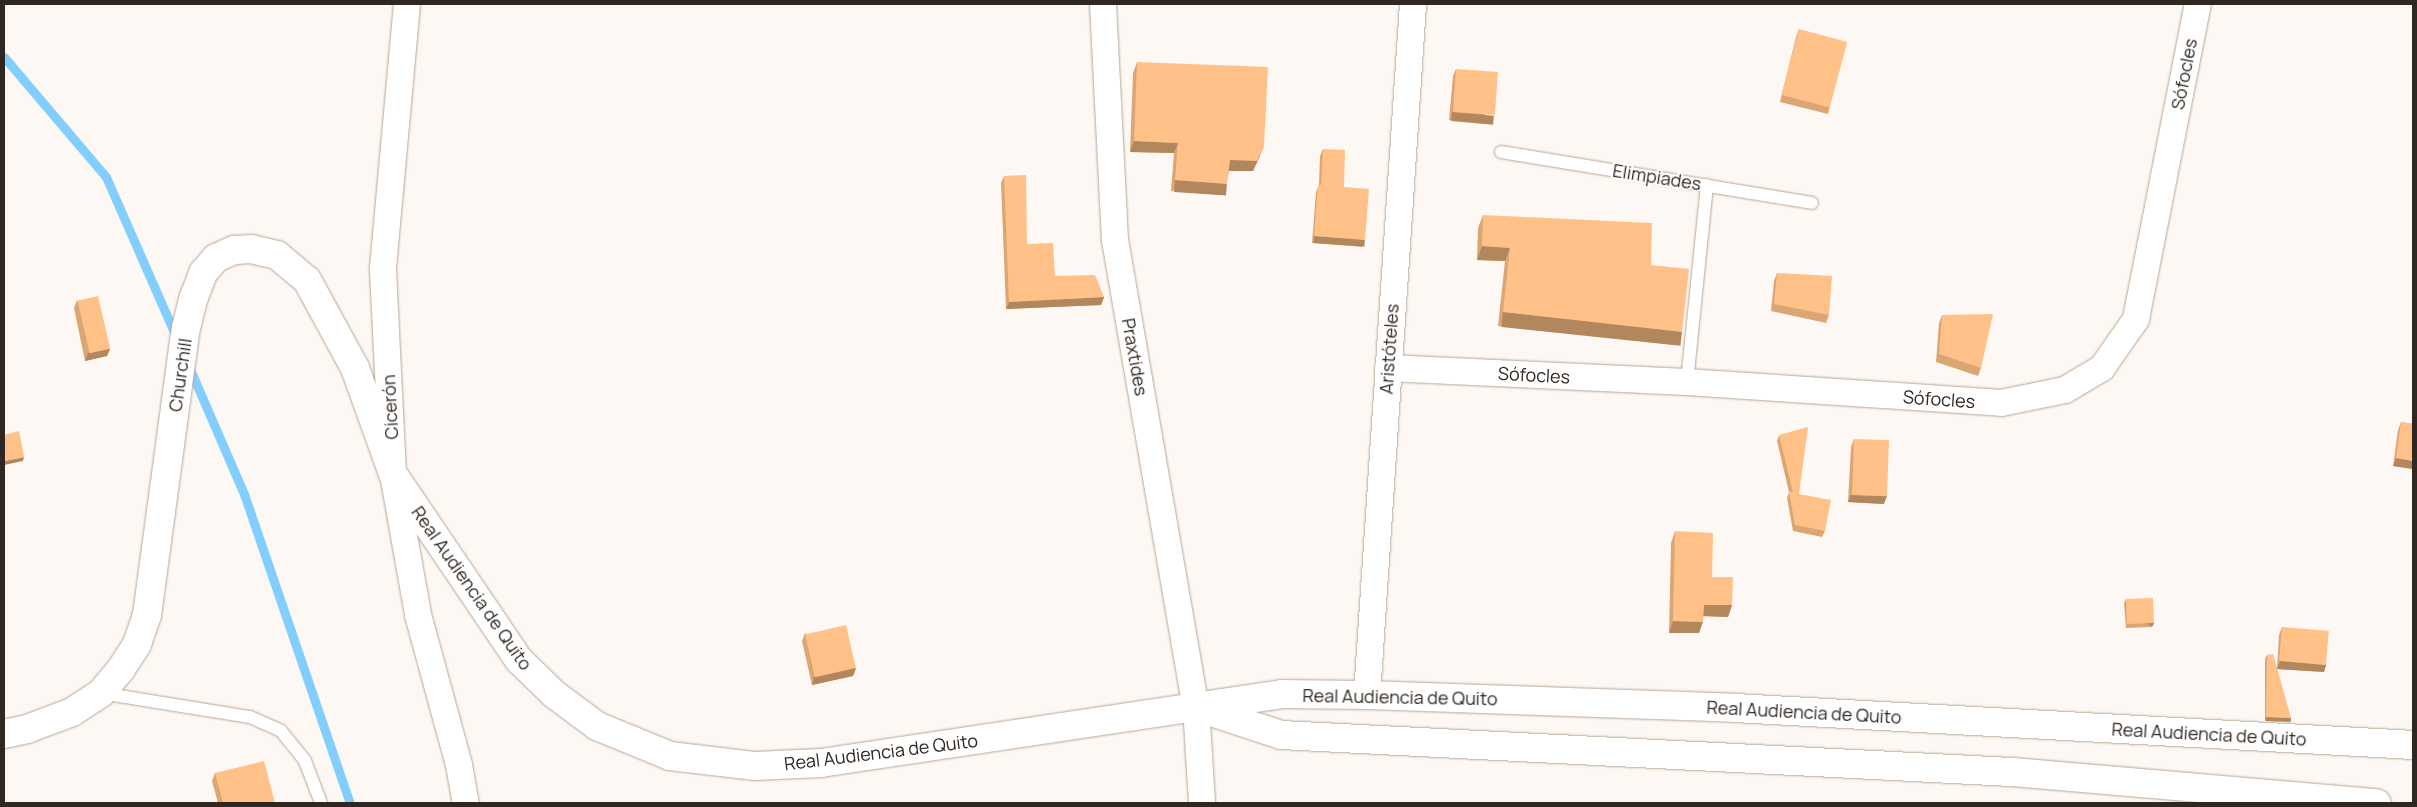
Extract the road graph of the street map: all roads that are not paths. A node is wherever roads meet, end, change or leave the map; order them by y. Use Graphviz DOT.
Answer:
graph roads {
  1 [pos="407,4"];
  2 [pos="1103,4"];
  3 [pos="1413,4"];
  4 [pos="2198,4"];
  5 [pos="1502,152"];
  6 [pos="1707,185"];
  7 [pos="1812,203"];
  8 [pos="1388,368"];
  9 [pos="1687,382"];
  10 [pos="393,474"];
  11 [pos="101,693"];
  12 [pos="1367,695"];
  13 [pos="1196,707"];
  14 [pos="4,734"];
  15 [pos="2413,745"];
  16 [pos="321,803"];
  17 [pos="466,803"];
  18 [pos="1202,803"];
  19 [pos="2377,803"];
  1 -- 10 [label="street, Cicerón"];
  2 -- 13 [label="street, Praxtides"];
  3 -- 8 [label="street, Aristóteles"];
  4 -- 9 [label="street, Sófocles"];
  5 -- 6 [label="lane, Elimpiades"];
  6 -- 7 [label="lane, Elimpiades"];
  6 -- 9 [label="lane"];
  8 -- 9 [label="street, Sófocles"];
  8 -- 12 [label="street, Aristóteles"];
  10 -- 11 [label="main road, Churchill"];
  10 -- 13 [label="main road, Real Audiencia de Quito"];
  10 -- 17 [label="street, Cicerón"];
  11 -- 14 [label="main road, Churchill"];
  11 -- 16 [label="lane"];
  12 -- 13 [label="main road, Real Audiencia de Quito"];
  12 -- 15 [label="main road, Real Audiencia de Quito"];
  13 -- 18 [label="street, Praxtides"];
  13 -- 19 [label="main road, Real Audiencia de Quito"];
}
